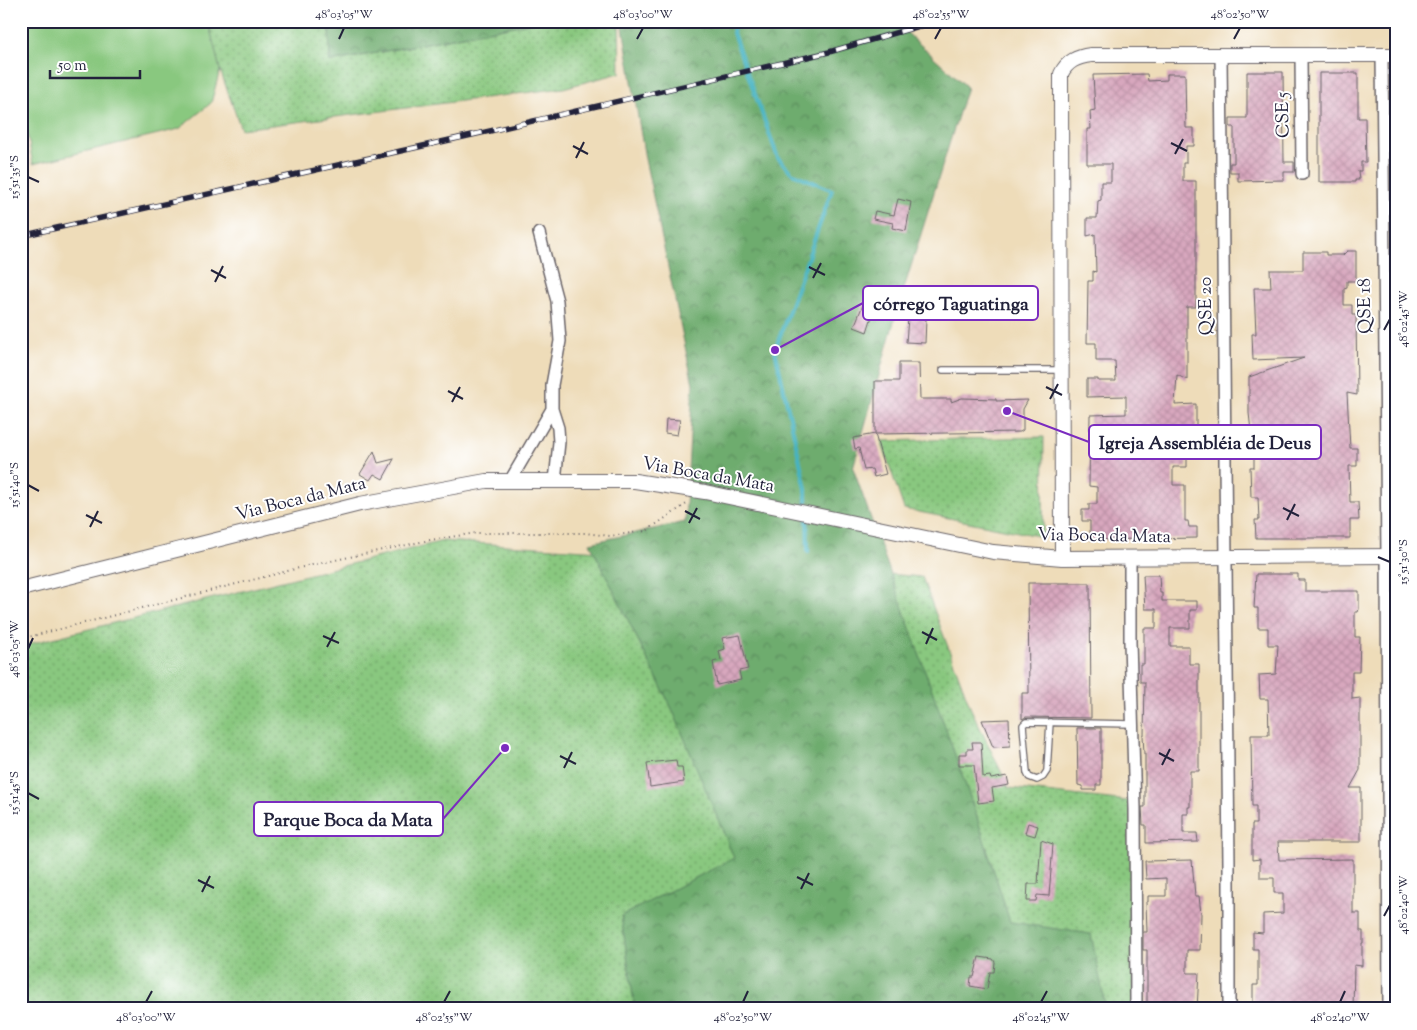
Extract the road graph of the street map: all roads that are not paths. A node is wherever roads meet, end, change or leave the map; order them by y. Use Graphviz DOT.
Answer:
graph roads {
  1 [pos="1221,55"];
  2 [pos="1301,55"];
  3 [pos="1389,55"];
  4 [pos="1302,174"];
  5 [pos="539,233"];
  6 [pos="944,370"];
  7 [pos="1062,370"];
  8 [pos="552,409"];
  9 [pos="510,481"];
  10 [pos="555,481"];
  11 [pos="1226,556"];
  12 [pos="1391,556"];
  13 [pos="1130,557"];
  14 [pos="1062,558"];
  15 [pos="21,588"];
  16 [pos="1050,722"];
  17 [pos="1133,724"];
  18 [pos="1136,1009"];
  19 [pos="1229,1009"];
  20 [pos="1389,1009"];
  1 -- 2 [label="street"];
  1 -- 7 [label="street"];
  1 -- 11 [label="street, QSE 20"];
  2 -- 3 [label="street"];
  2 -- 4 [label="street, CSE 5"];
  3 -- 12 [label="street, QSE 18"];
  5 -- 8 [label="street"];
  6 -- 7 [label="lane"];
  7 -- 14 [label="street"];
  8 -- 9 [label="street"];
  8 -- 10 [label="street"];
  9 -- 10 [label="street, Via Boca da Mata"];
  9 -- 15 [label="street, Via Boca da Mata"];
  10 -- 14 [label="street, Via Boca da Mata"];
  11 -- 12 [label="street, Via Boca da Mata"];
  11 -- 13 [label="street, Via Boca da Mata"];
  11 -- 19 [label="street, QSE 20"];
  12 -- 20 [label="street, QSE 18"];
  13 -- 14 [label="street, Via Boca da Mata"];
  13 -- 17 [label="street"];
  16 -- 16 [label="lane"];
  16 -- 17 [label="lane"];
  17 -- 18 [label="street"];
}
